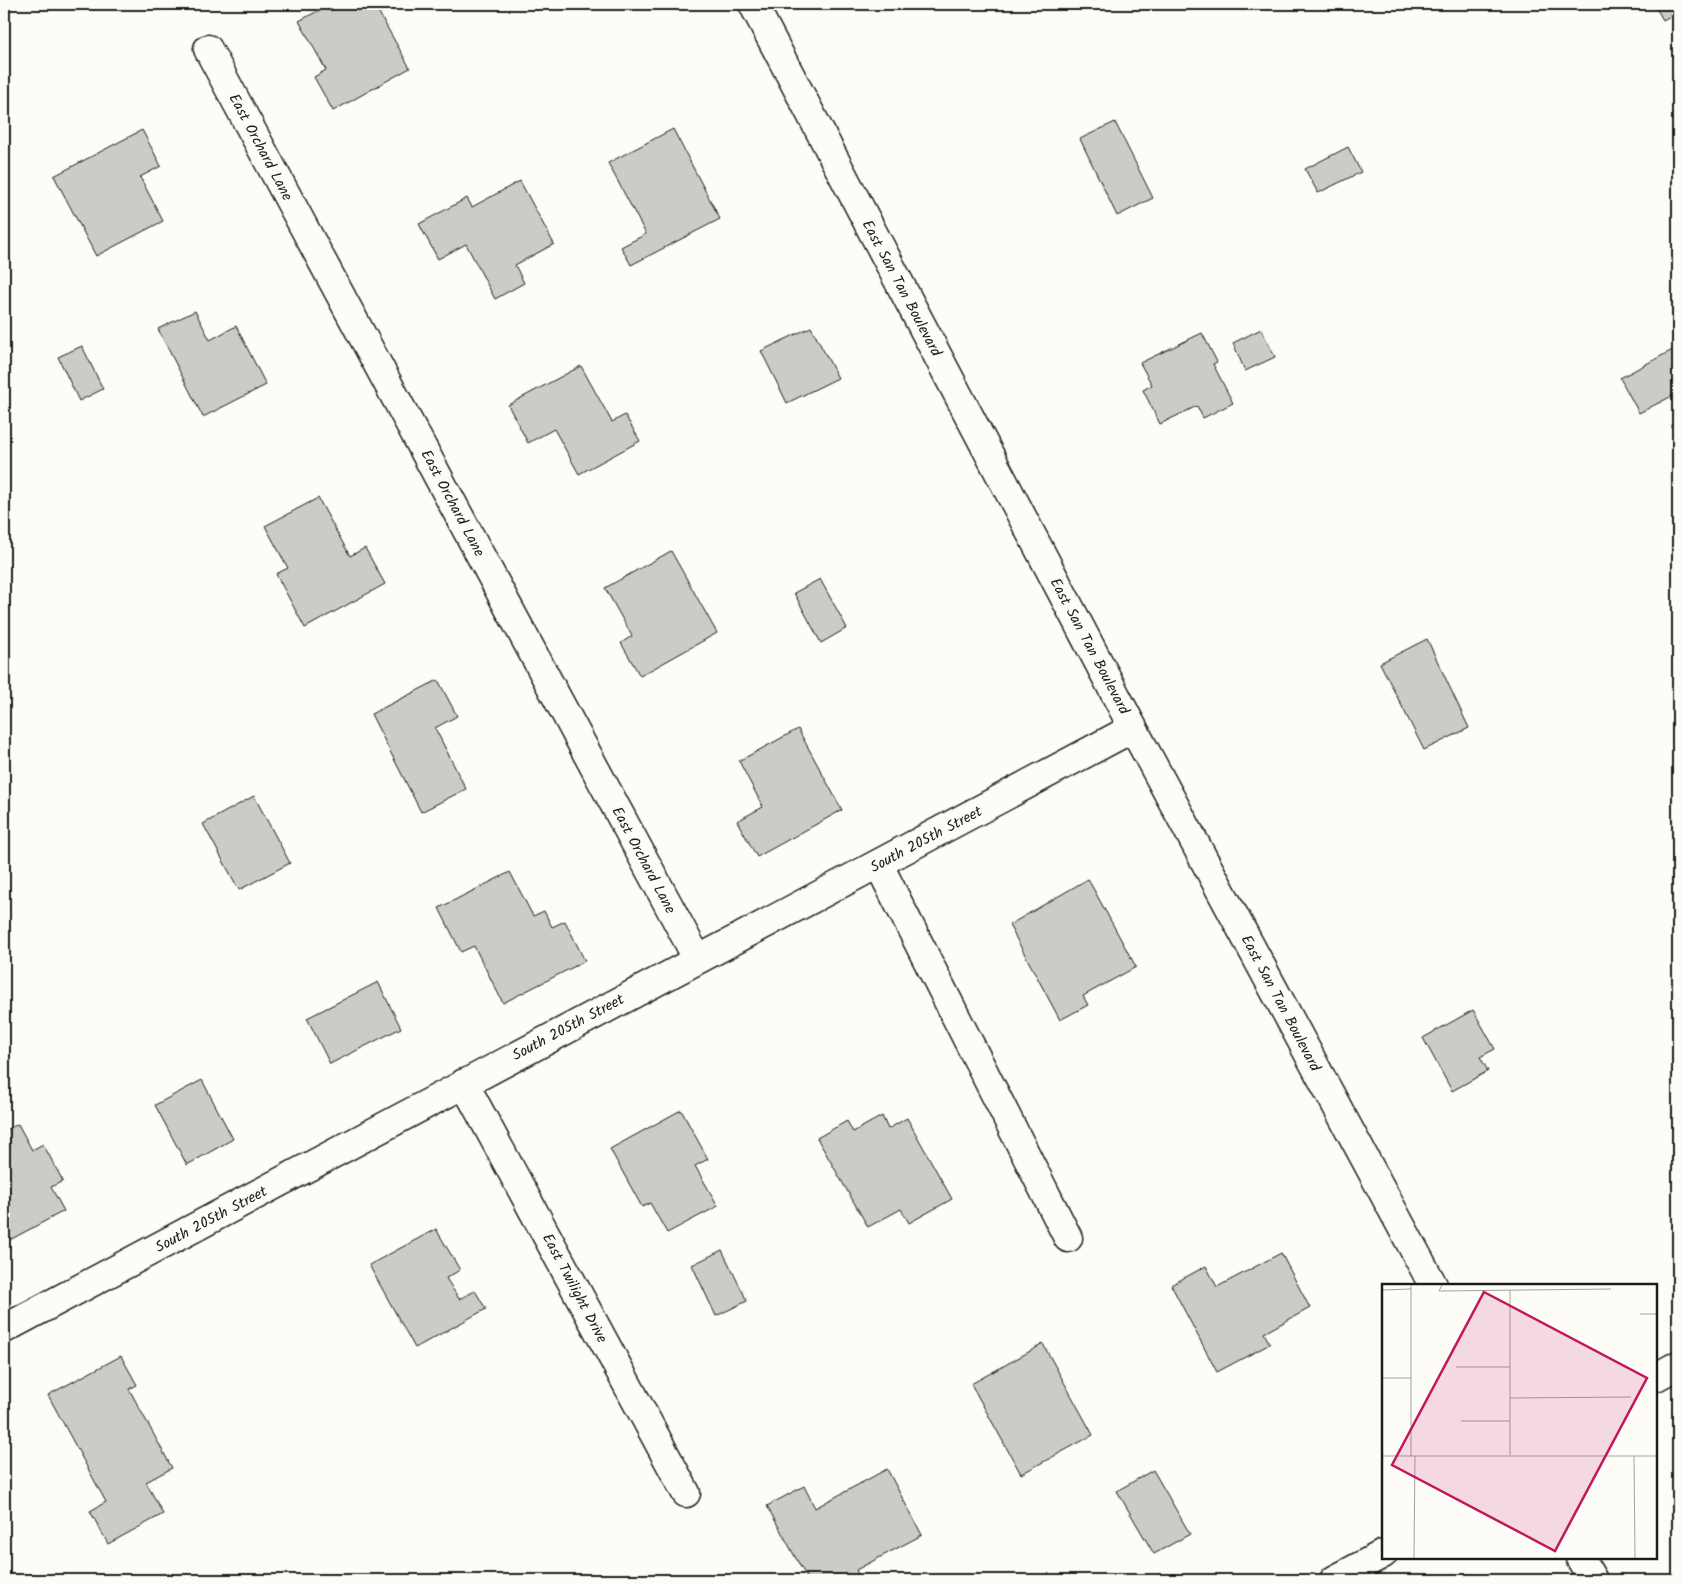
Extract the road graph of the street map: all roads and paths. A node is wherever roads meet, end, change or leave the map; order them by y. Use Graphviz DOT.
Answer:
graph roads {
  1 [pos="753,4"];
  2 [pos="208,49"];
  3 [pos="1133,728"];
  4 [pos="879,865"];
  5 [pos="697,958"];
  6 [pos="464,1083"];
  7 [pos="1068,1238"];
  8 [pos="1432,1284"];
  9 [pos="4,1329"];
  10 [pos="1678,1365"];
  11 [pos="1657,1376"];
  12 [pos="686,1493"];
  13 [pos="1382,1555"];
  14 [pos="1581,1559"];
  15 [pos="1334,1580"];
  16 [pos="1593,1580"];
  1 -- 3 [label="street, East San Tan Boulevard"];
  2 -- 5 [label="street, East Orchard Lane"];
  3 -- 4 [label="street, South 205th Street"];
  3 -- 8 [label="street, East San Tan Boulevard"];
  4 -- 5 [label="street, South 205th Street"];
  4 -- 7 [label="street"];
  5 -- 6 [label="street, South 205th Street"];
  6 -- 9 [label="street, South 205th Street"];
  6 -- 12 [label="street, East Twilight Drive"];
  10 -- 11 [label="street"];
  13 -- 15 [label="street"];
  14 -- 16 [label="street"];
}
